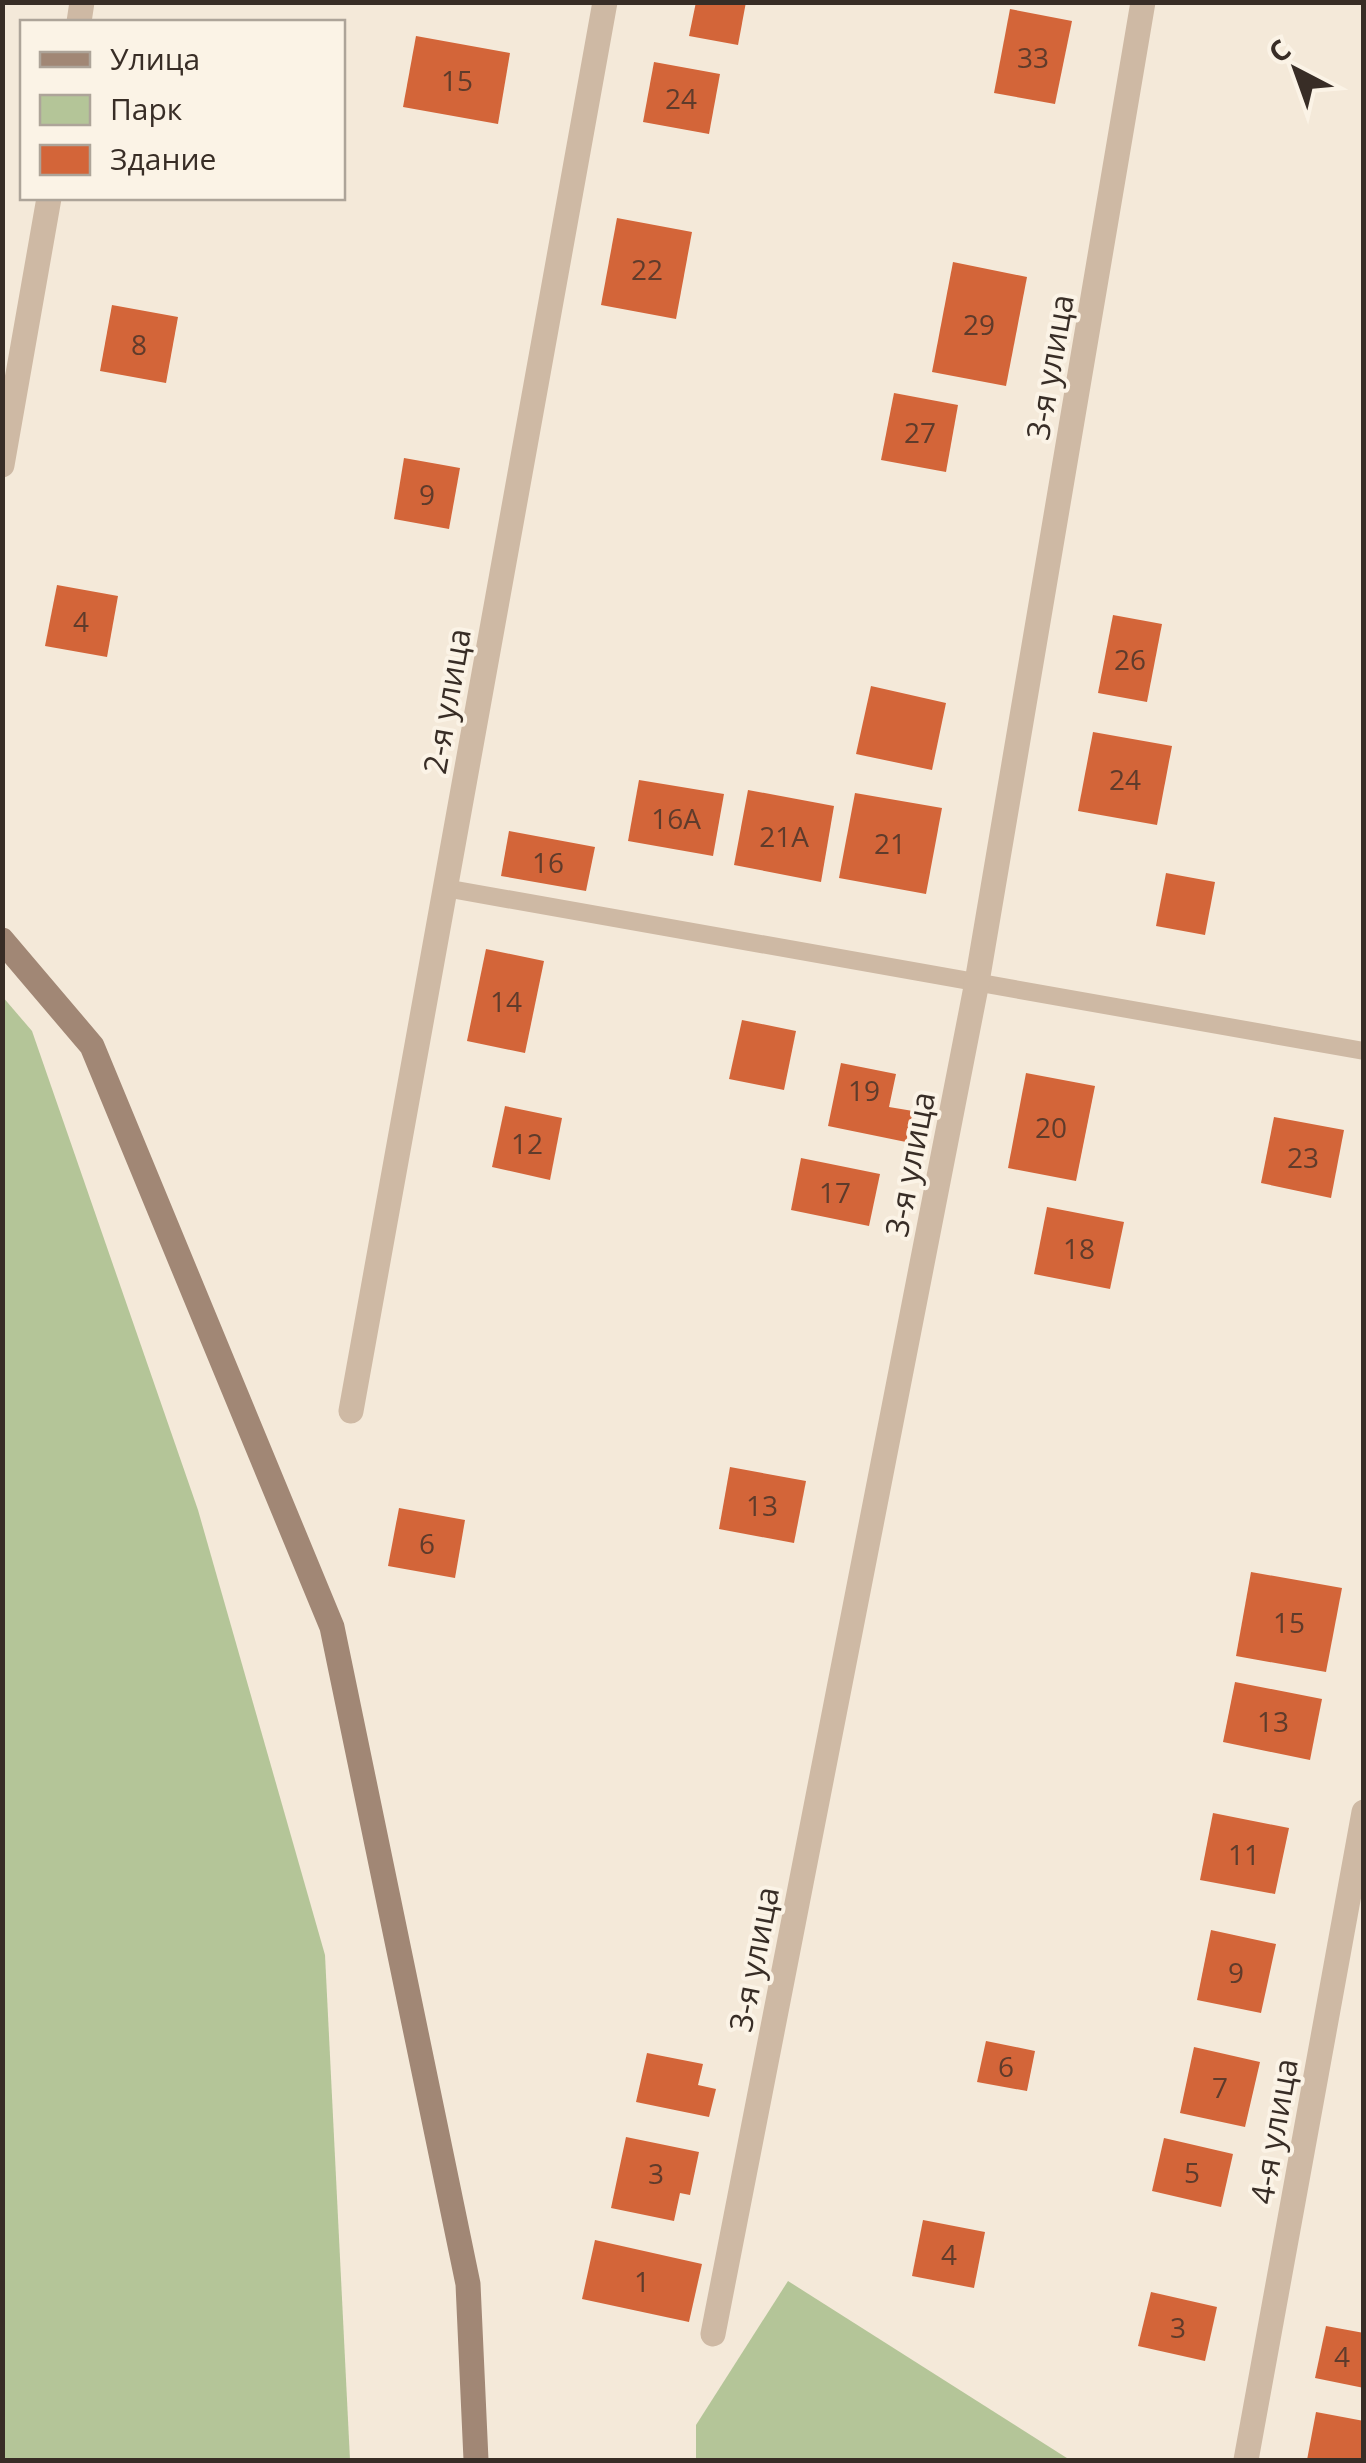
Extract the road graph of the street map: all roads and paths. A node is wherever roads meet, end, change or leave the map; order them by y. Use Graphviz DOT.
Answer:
graph roads {
  1 [pos="604,2"];
  2 [pos="1144,2"];
  3 [pos="49,200"];
  4 [pos="2,465"];
  5 [pos="445,888"];
  6 [pos="2,940"];
  7 [pos="977,982"];
  8 [pos="1364,1050"];
  9 [pos="351,1411"];
  10 [pos="1364,1812"];
  11 [pos="713,2334"];
  12 [pos="476,2460"];
  13 [pos="1246,2460"];
  1 -- 5 [label="street, 2-я улица"];
  2 -- 7 [label="street, 3-я улица"];
  3 -- 4 [label="street"];
  5 -- 7 [label="lane"];
  5 -- 9 [label="street, 2-я улица"];
  6 -- 12 [label="street"];
  7 -- 8 [label="lane"];
  7 -- 11 [label="street, 3-я улица"];
  10 -- 13 [label="street, 4-я улица"];
}
